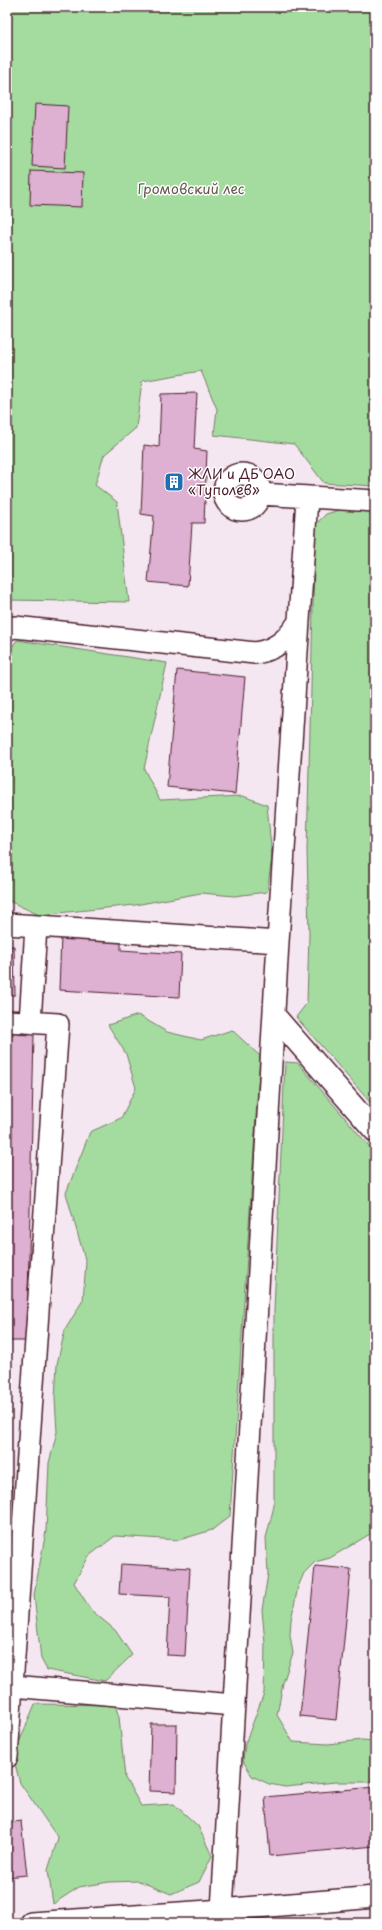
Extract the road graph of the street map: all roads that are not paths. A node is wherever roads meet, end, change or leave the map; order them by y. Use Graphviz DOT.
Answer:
graph roads {
  1 [pos="260,494"];
  2 [pos="307,498"];
  3 [pos="375,501"];
  4 [pos="298,623"];
  5 [pos="7,629"];
  6 [pos="7,924"];
  7 [pos="36,927"];
  8 [pos="278,942"];
  9 [pos="274,1015"];
  10 [pos="7,1021"];
  11 [pos="30,1022"];
  12 [pos="375,1131"];
  13 [pos="12,1686"];
  14 [pos="234,1705"];
  15 [pos="7,1757"];
  16 [pos="375,1897"];
  17 [pos="222,1910"];
  18 [pos="31,1923"];
  1 -- 2 [label="lane"];
  2 -- 3 [label="lane"];
  2 -- 4 [label="lane"];
  4 -- 5 [label="lane"];
  4 -- 8 [label="lane"];
  6 -- 7 [label="lane"];
  7 -- 8 [label="lane"];
  7 -- 11 [label="lane"];
  8 -- 9 [label="lane"];
  9 -- 12 [label="lane"];
  9 -- 14 [label="lane"];
  10 -- 11 [label="lane"];
  11 -- 13 [label="lane"];
  13 -- 14 [label="lane"];
  13 -- 15 [label="lane"];
  14 -- 17 [label="lane"];
  16 -- 17 [label="lane"];
  17 -- 18 [label="lane"];
}
